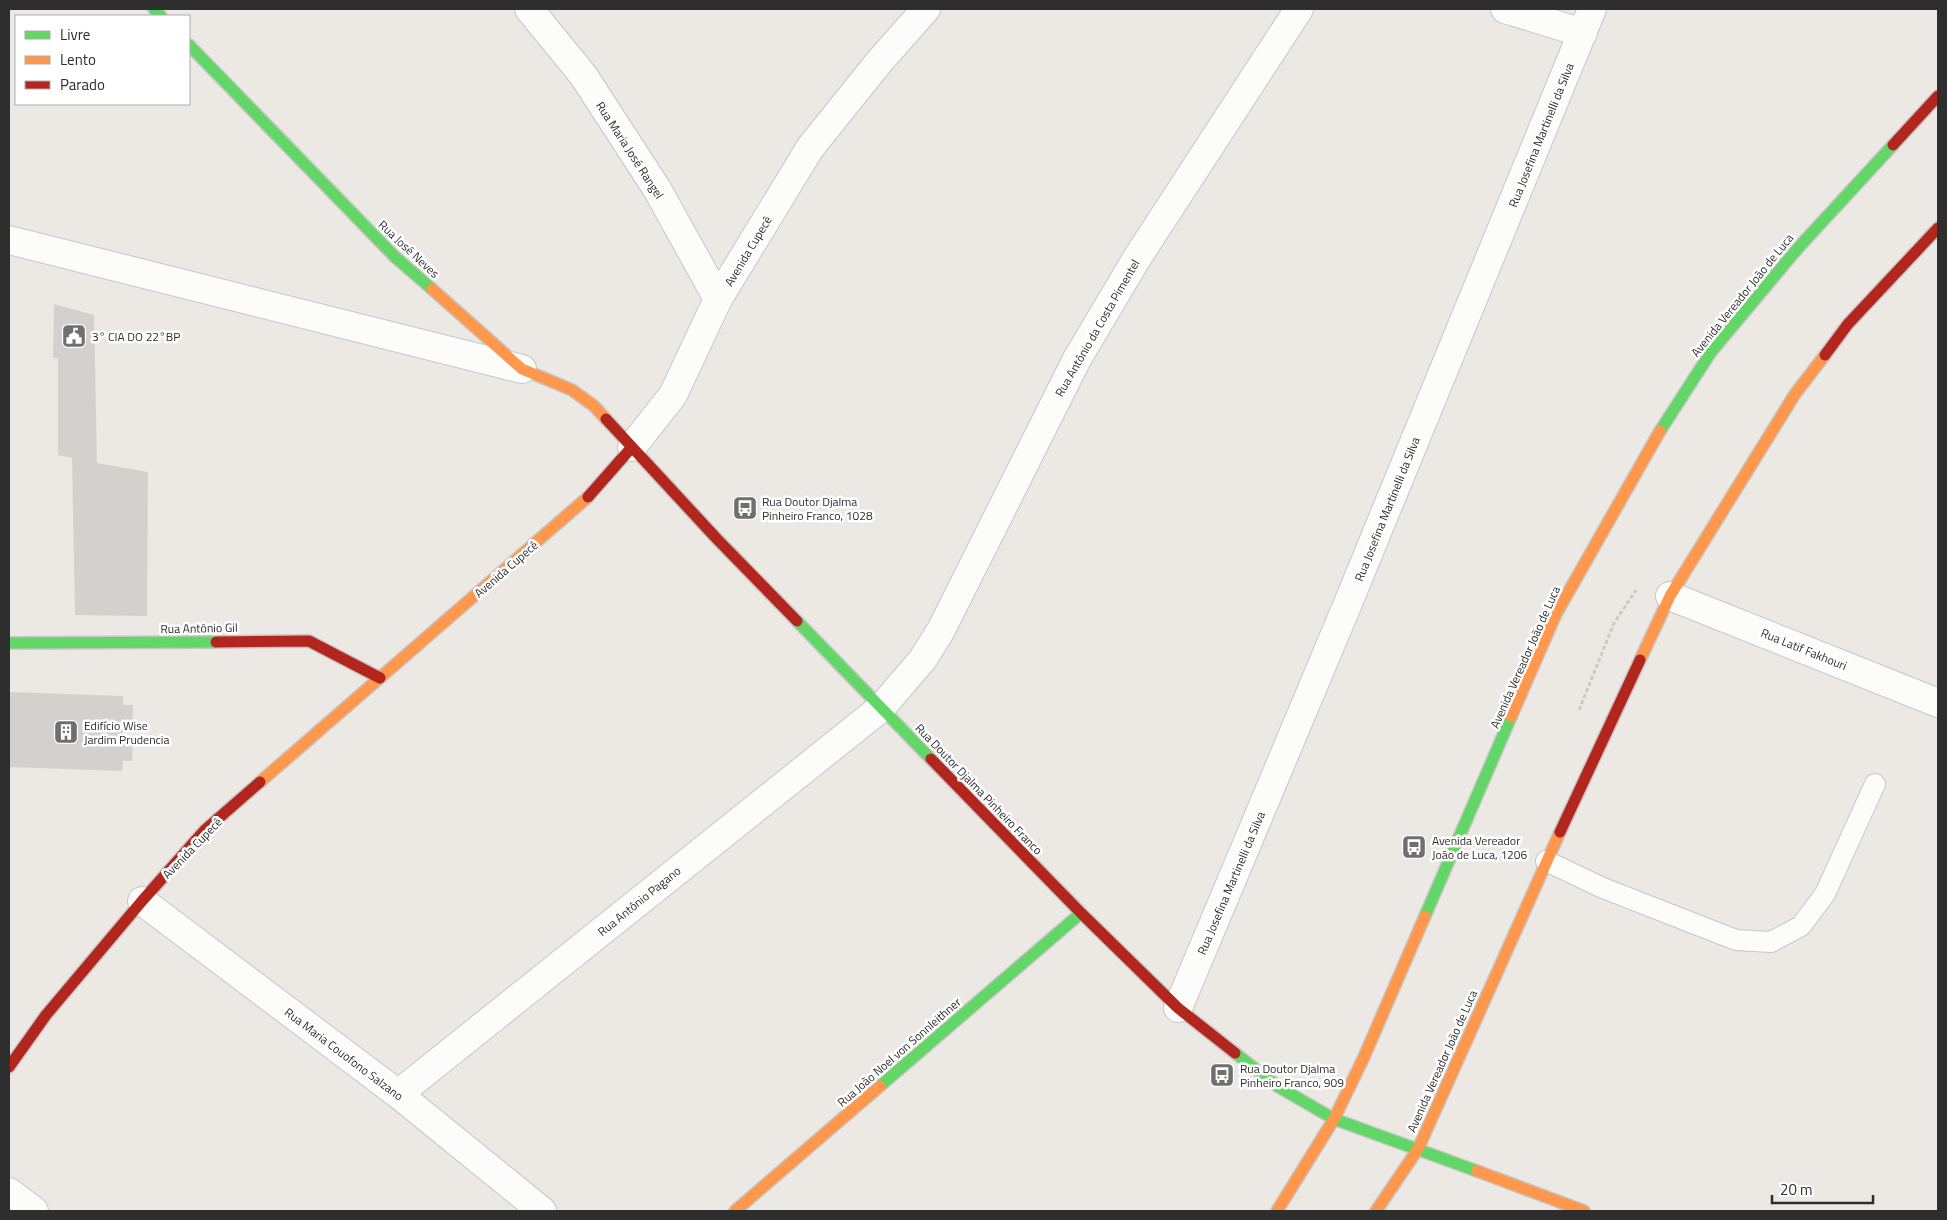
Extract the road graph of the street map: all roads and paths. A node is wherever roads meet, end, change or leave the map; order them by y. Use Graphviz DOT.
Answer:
graph roads {
  1 [pos="529,9"];
  2 [pos="926,9"];
  3 [pos="1299,9"];
  4 [pos="1505,9"];
  5 [pos="1587,21"];
  6 [pos="190,46"];
  7 [pos="1938,96"];
  8 [pos="1938,228"];
  9 [pos="9,240"];
  10 [pos="718,299"];
  11 [pos="522,369"];
  12 [pos="632,447"];
  13 [pos="1670,596"];
  14 [pos="9,643"];
  15 [pos="380,678"];
  16 [pos="1938,703"];
  17 [pos="881,708"];
  18 [pos="1875,784"];
  19 [pos="1546,861"];
  20 [pos="142,901"];
  21 [pos="1080,913"];
  22 [pos="1178,1008"];
  23 [pos="9,1067"];
  24 [pos="398,1094"];
  25 [pos="1334,1119"];
  26 [pos="1418,1149"];
  27 [pos="9,1192"];
  28 [pos="34,1211"];
  29 [pos="542,1211"];
  30 [pos="734,1211"];
  31 [pos="1277,1211"];
  32 [pos="1376,1211"];
  33 [pos="1584,1211"];
  1 -- 10 [label="street, Rua Maria José Rangel"];
  2 -- 10 [label="street, Avenida Cupecê"];
  3 -- 17 [label="street, Rua Antônio da Costa Pimentel"];
  4 -- 5 [label="street"];
  5 -- 22 [label="street, Rua Josefina Martinelli da Silva"];
  6 -- 11 [label="street, Rua José Neves"];
  7 -- 25 [label="street, Avenida Vereador João de Luca"];
  8 -- 13 [label="street, Avenida Vereador João de Luca"];
  9 -- 11 [label="street"];
  10 -- 12 [label="street, Avenida Cupecê"];
  11 -- 12 [label="street, Rua José Neves"];
  12 -- 15 [label="street, Avenida Cupecê"];
  12 -- 17 [label="street, Rua Doutor Djalma Pinheiro Franco"];
  13 -- 16 [label="street, Rua Latif Fakhouri"];
  13 -- 19 [label="street, Avenida Vereador João de Luca"];
  14 -- 15 [label="street, Rua Antônio Gil"];
  15 -- 20 [label="street, Avenida Cupecê"];
  17 -- 21 [label="street, Rua Doutor Djalma Pinheiro Franco"];
  17 -- 24 [label="street, Rua Antônio Pagano"];
  18 -- 19 [label="lane"];
  19 -- 26 [label="street, Avenida Vereador João de Luca"];
  20 -- 23 [label="street, Avenida Cupecê"];
  20 -- 24 [label="street, Rua Maria Couofono Salzano"];
  21 -- 22 [label="street, Rua Doutor Djalma Pinheiro Franco"];
  21 -- 30 [label="street, Rua João Noel von Sonnleithner"];
  22 -- 25 [label="street, Rua Doutor Djalma Pinheiro Franco"];
  24 -- 29 [label="street, Rua Maria Couofono Salzano"];
  25 -- 26 [label="street, Rua Doutor Djalma Pinheiro Franco"];
  25 -- 31 [label="street, Avenida Vereador João de Luca"];
  26 -- 32 [label="street, Avenida Vereador João de Luca"];
  26 -- 33 [label="street"];
  27 -- 28 [label="street"];
}
